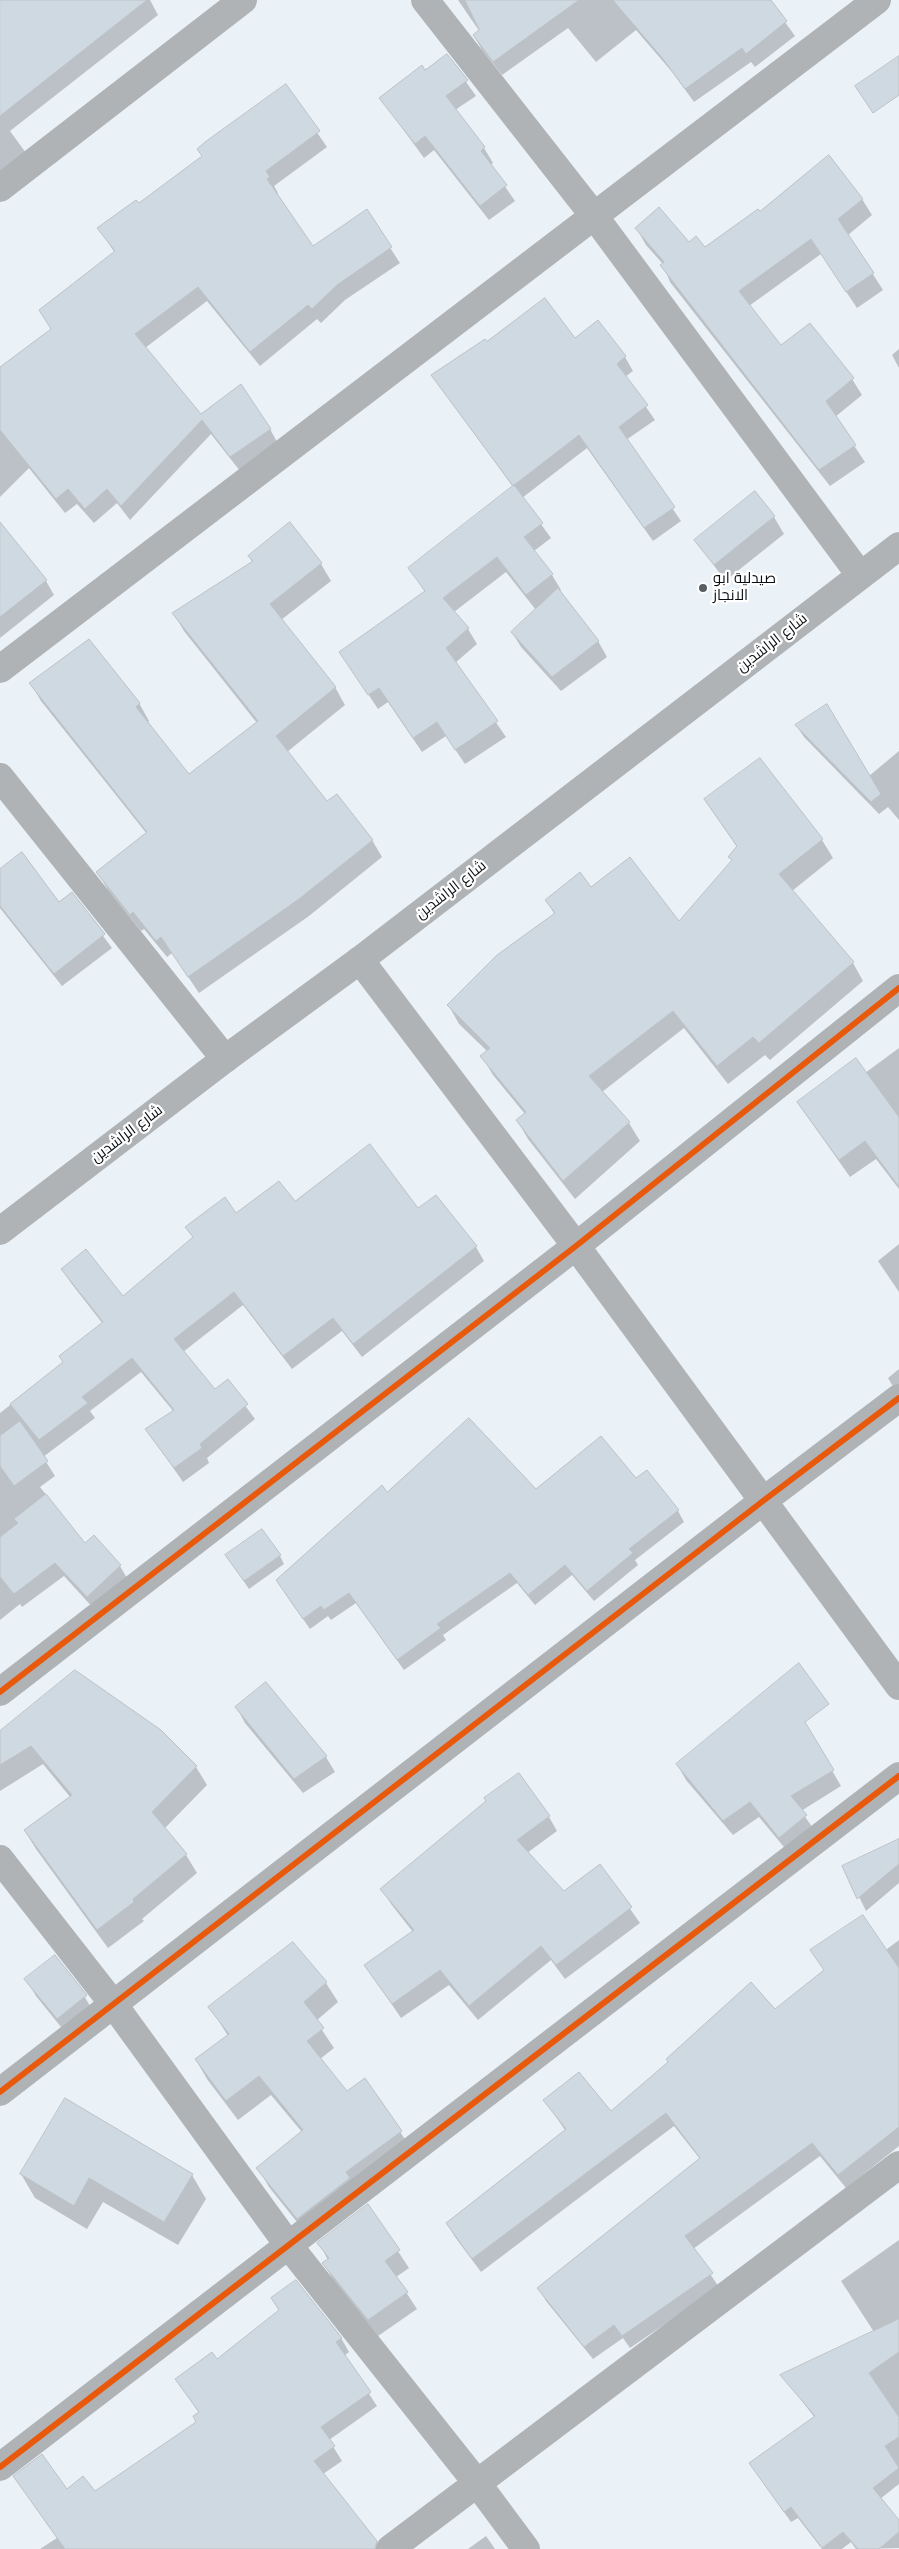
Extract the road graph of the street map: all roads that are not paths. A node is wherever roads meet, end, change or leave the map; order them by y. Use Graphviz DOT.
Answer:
graph roads {
  1 [pos="243,0"];
  2 [pos="425,0"];
  3 [pos="877,0"];
  4 [pos="0,188"];
  5 [pos="595,217"];
  6 [pos="899,546"];
  7 [pos="860,575"];
  8 [pos="0,669"];
  9 [pos="0,776"];
  10 [pos="360,960"];
  11 [pos="899,988"];
  12 [pos="224,1059"];
  13 [pos="0,1231"];
  14 [pos="576,1246"];
  15 [pos="899,1398"];
  16 [pos="764,1501"];
  17 [pos="899,1686"];
  18 [pos="0,1692"];
  19 [pos="899,1776"];
  20 [pos="0,1858"];
  21 [pos="114,2005"];
  22 [pos="0,2092"];
  23 [pos="899,2165"];
  24 [pos="289,2246"];
  25 [pos="0,2467"];
  26 [pos="477,2483"];
  27 [pos="390,2549"];
  28 [pos="526,2549"];
  1 -- 4 [label="street"];
  2 -- 5 [label="street"];
  3 -- 5 [label="street"];
  5 -- 7 [label="street"];
  5 -- 8 [label="street"];
  6 -- 7 [label="street, شارع الراشدين"];
  7 -- 10 [label="street, شارع الراشدين"];
  9 -- 12 [label="street"];
  10 -- 12 [label="street, شارع الراشدين"];
  10 -- 14 [label="street"];
  11 -- 14 [label="street"];
  12 -- 13 [label="street, شارع الراشدين"];
  14 -- 16 [label="street"];
  14 -- 18 [label="street"];
  15 -- 16 [label="street"];
  16 -- 17 [label="street"];
  16 -- 21 [label="street"];
  19 -- 24 [label="street"];
  20 -- 21 [label="street"];
  21 -- 22 [label="street"];
  21 -- 24 [label="street"];
  23 -- 26 [label="street"];
  24 -- 25 [label="street"];
  24 -- 26 [label="street"];
  26 -- 27 [label="street"];
  26 -- 28 [label="street"];
}
